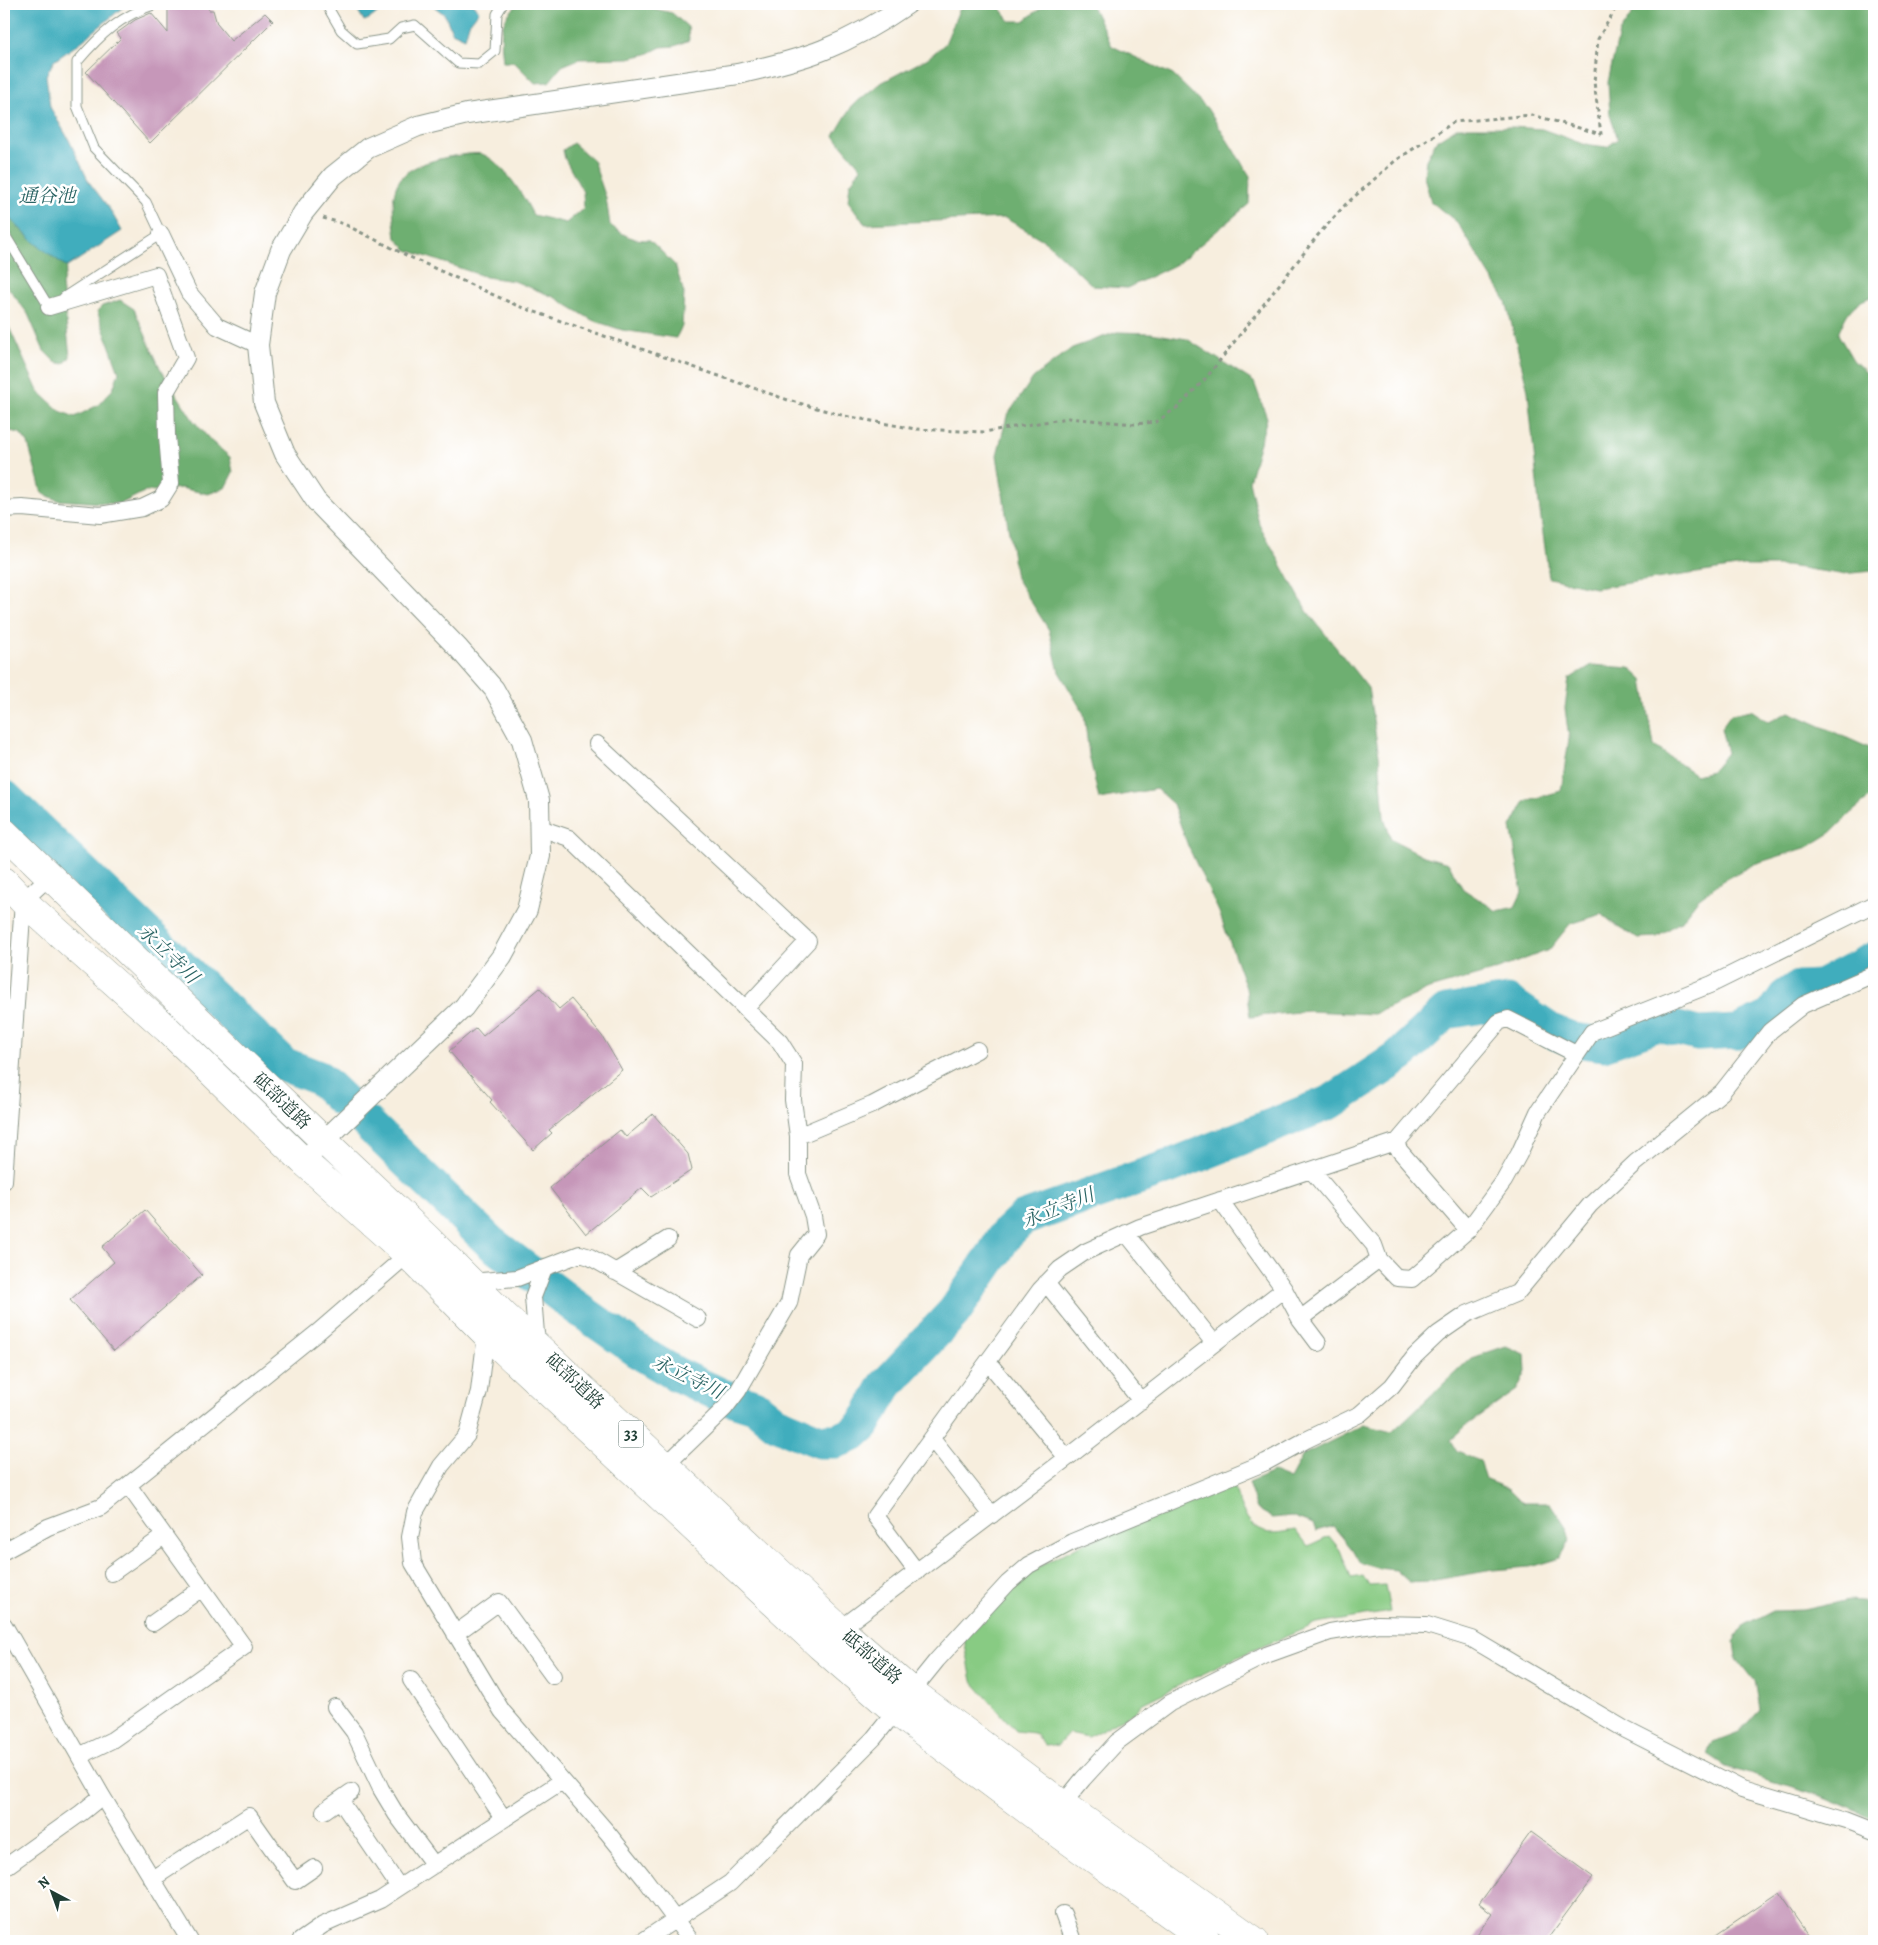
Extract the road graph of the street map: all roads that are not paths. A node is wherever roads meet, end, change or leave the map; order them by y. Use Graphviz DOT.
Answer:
graph roads {
  1 [pos="156,4"];
  2 [pos="326,4"];
  3 [pos="503,4"];
  4 [pos="908,4"];
  5 [pos="4,233"];
  6 [pos="161,234"];
  7 [pos="49,307"];
  8 [pos="258,345"];
  9 [pos="4,508"];
  10 [pos="597,744"];
  11 [pos="540,828"];
  12 [pos="4,832"];
  13 [pos="50,876"];
  14 [pos="4,881"];
  15 [pos="23,901"];
  16 [pos="1874,904"];
  17 [pos="1874,974"];
  18 [pos="745,1009"];
  19 [pos="977,1050"];
  20 [pos="1578,1051"];
  21 [pos="798,1136"];
  22 [pos="323,1140"];
  23 [pos="1393,1143"];
  24 [pos="303,1161"];
  25 [pos="1311,1170"];
  26 [pos="4,1181"];
  27 [pos="1220,1200"];
  28 [pos="1468,1230"];
  29 [pos="1126,1233"];
  30 [pos="668,1239"];
  31 [pos="417,1246"];
  32 [pos="1379,1259"];
  33 [pos="544,1268"];
  34 [pos="615,1272"];
  35 [pos="470,1282"];
  36 [pos="1046,1283"];
  37 [pos="1284,1289"];
  38 [pos="698,1319"];
  39 [pos="1300,1319"];
  40 [pos="495,1324"];
  41 [pos="1214,1343"];
  42 [pos="1318,1343"];
  43 [pos="537,1346"];
  44 [pos="988,1362"];
  45 [pos="1141,1401"];
  46 [pos="932,1439"];
  47 [pos="1067,1458"];
  48 [pos="665,1466"];
  49 [pos="128,1486"];
  50 [pos="992,1515"];
  51 [pos="164,1536"];
  52 [pos="4,1551"];
  53 [pos="918,1572"];
  54 [pos="112,1574"];
  55 [pos="202,1588"];
  56 [pos="153,1623"];
  57 [pos="4,1625"];
  58 [pos="455,1634"];
  59 [pos="830,1637"];
  60 [pos="553,1676"];
  61 [pos="411,1680"];
  62 [pos="903,1701"];
  63 [pos="335,1707"];
  64 [pos="79,1756"];
  65 [pos="562,1781"];
  66 [pos="102,1796"];
  67 [pos="324,1812"];
  68 [pos="1055,1815"];
  69 [pos="504,1819"];
  70 [pos="1874,1831"];
  71 [pos="434,1865"];
  72 [pos="4,1868"];
  73 [pos="314,1868"];
  74 [pos="152,1879"];
  75 [pos="399,1887"];
  76 [pos="1063,1914"];
  77 [pos="677,1920"];
  78 [pos="190,1941"];
  79 [pos="300,1941"];
  80 [pos="643,1941"];
  81 [pos="691,1941"];
  82 [pos="1074,1941"];
  83 [pos="1207,1941"];
  84 [pos="1255,1941"];
  1 -- 6 [label="lane"];
  2 -- 3 [label="lane"];
  4 -- 8 [label="street"];
  5 -- 7 [label="lane"];
  6 -- 7 [label="lane"];
  6 -- 8 [label="street"];
  7 -- 9 [label="street"];
  8 -- 11 [label="street"];
  10 -- 18 [label="street"];
  11 -- 18 [label="street"];
  11 -- 22 [label="street"];
  12 -- 13 [label="highway, 砥部道路 / 33"];
  13 -- 15 [label="street"];
  13 -- 22 [label="highway, 砥部道路 / 33"];
  14 -- 15 [label="highway, 砥部道路 / 33"];
  15 -- 24 [label="highway, 砥部道路 / 33"];
  15 -- 26 [label="street"];
  16 -- 20 [label="street"];
  17 -- 62 [label="street"];
  18 -- 21 [label="street"];
  19 -- 21 [label="street"];
  20 -- 23 [label="street"];
  20 -- 28 [label="street"];
  21 -- 48 [label="street"];
  22 -- 24 [label="street"];
  22 -- 31 [label="highway, 砥部道路 / 33"];
  23 -- 25 [label="street"];
  23 -- 28 [label="street"];
  24 -- 31 [label="highway, 砥部道路 / 33"];
  25 -- 27 [label="street"];
  25 -- 32 [label="street"];
  27 -- 29 [label="street"];
  27 -- 37 [label="street"];
  28 -- 32 [label="street"];
  29 -- 36 [label="street"];
  29 -- 41 [label="street"];
  30 -- 34 [label="street"];
  31 -- 35 [label="highway, 砥部道路 / 33"];
  31 -- 40 [label="highway, 砥部道路 / 33"];
  31 -- 49 [label="street"];
  32 -- 39 [label="street"];
  33 -- 34 [label="street"];
  33 -- 35 [label="street"];
  33 -- 43 [label="street"];
  34 -- 38 [label="street"];
  35 -- 40 [label="highway, 砥部道路 / 33"];
  36 -- 44 [label="street"];
  36 -- 45 [label="street"];
  37 -- 39 [label="street"];
  37 -- 41 [label="street"];
  39 -- 42 [label="street"];
  40 -- 43 [label="highway, 砥部道路 / 33"];
  40 -- 58 [label="street"];
  40 -- 59 [label="highway, 砥部道路 / 33"];
  41 -- 45 [label="street"];
  43 -- 48 [label="highway, 砥部道路 / 33"];
  44 -- 46 [label="street"];
  44 -- 47 [label="street"];
  45 -- 47 [label="street"];
  46 -- 50 [label="street"];
  46 -- 53 [label="street"];
  47 -- 50 [label="street"];
  48 -- 59 [label="highway, 砥部道路 / 33"];
  49 -- 51 [label="street"];
  49 -- 52 [label="street"];
  50 -- 53 [label="street"];
  51 -- 54 [label="street"];
  51 -- 55 [label="street"];
  53 -- 59 [label="street"];
  55 -- 56 [label="street"];
  55 -- 64 [label="street"];
  57 -- 64 [label="street"];
  58 -- 60 [label="street"];
  58 -- 65 [label="street"];
  59 -- 62 [label="highway, 砥部道路 / 33"];
  61 -- 69 [label="street"];
  62 -- 68 [label="highway, 砥部道路 / 33"];
  62 -- 77 [label="street"];
  63 -- 71 [label="street"];
  64 -- 66 [label="street"];
  65 -- 69 [label="street"];
  65 -- 77 [label="street"];
  66 -- 72 [label="street"];
  66 -- 74 [label="street"];
  67 -- 75 [label="street"];
  68 -- 70 [label="street"];
  68 -- 83 [label="highway, 砥部道路 / 33"];
  68 -- 84 [label="highway, 砥部道路 / 33"];
  69 -- 71 [label="street"];
  71 -- 75 [label="street"];
  73 -- 74 [label="street"];
  74 -- 78 [label="street"];
  75 -- 79 [label="street"];
  76 -- 82 [label="street"];
  77 -- 80 [label="street"];
  77 -- 81 [label="street"];
}
